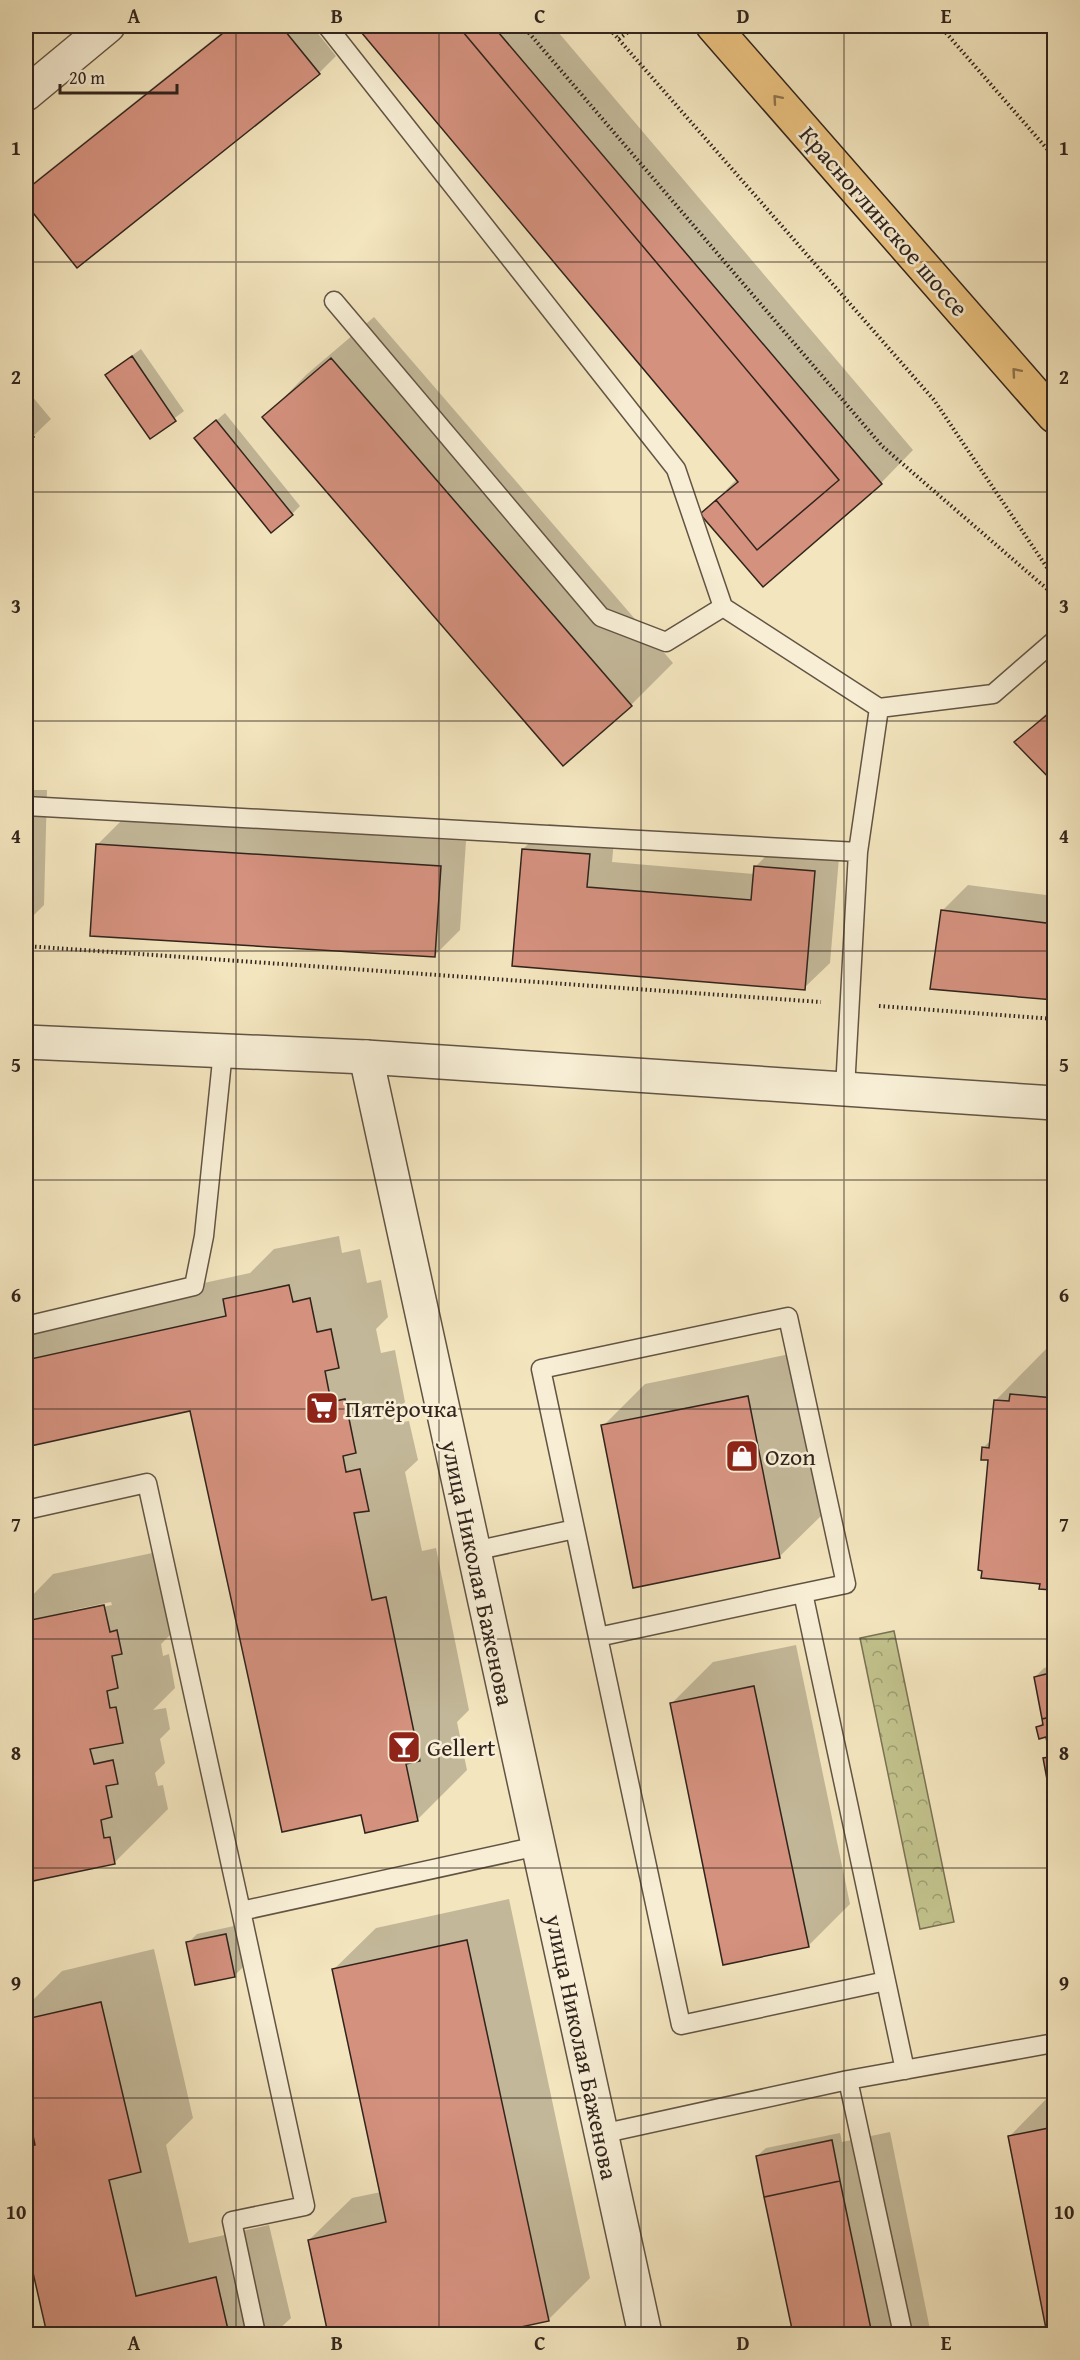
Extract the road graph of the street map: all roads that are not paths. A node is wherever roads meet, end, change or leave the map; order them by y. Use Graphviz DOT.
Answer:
graph roads {
  1 [pos="108,26"];
  2 [pos="327,26"];
  3 [pos="713,26"];
  4 [pos="26,94"];
  5 [pos="334,301"];
  6 [pos="1054,416"];
  7 [pos="723,606"];
  8 [pos="1054,641"];
  9 [pos="879,708"];
  10 [pos="26,806"];
  11 [pos="858,852"];
  12 [pos="26,1042"];
  13 [pos="223,1051"];
  14 [pos="366,1057"];
  15 [pos="845,1089"];
  16 [pos="1054,1103"];
  17 [pos="26,1326"];
  18 [pos="26,1510"];
  19 [pos="575,1529"];
  20 [pos="474,1551"];
  21 [pos="803,1593"];
  22 [pos="598,1637"];
  23 [pos="538,1846"];
  24 [pos="241,1911"];
  25 [pos="886,1981"];
  26 [pos="1054,2043"];
  27 [pos="905,2070"];
  28 [pos="848,2080"];
  29 [pos="601,2134"];
  30 [pos="256,2334"];
  31 [pos="645,2334"];
  32 [pos="903,2334"];
  1 -- 4 [label="street"];
  2 -- 7 [label="lane"];
  6 -- 3 [label="main road, Красноглинское шоссе, one-way"];
  5 -- 7 [label="lane"];
  7 -- 9 [label="lane"];
  8 -- 9 [label="lane"];
  9 -- 11 [label="lane"];
  10 -- 11 [label="lane"];
  11 -- 15 [label="lane"];
  12 -- 13 [label="street"];
  13 -- 14 [label="street"];
  13 -- 17 [label="lane"];
  14 -- 15 [label="street"];
  14 -- 20 [label="street, улица Николая Баженова"];
  15 -- 16 [label="street"];
  18 -- 24 [label="lane"];
  19 -- 20 [label="lane"];
  19 -- 21 [label="lane"];
  19 -- 22 [label="lane"];
  20 -- 23 [label="street, улица Николая Баженова"];
  21 -- 22 [label="lane"];
  21 -- 25 [label="lane"];
  22 -- 25 [label="lane"];
  23 -- 24 [label="lane"];
  23 -- 29 [label="street, улица Николая Баженова"];
  24 -- 30 [label="lane"];
  25 -- 27 [label="lane"];
  26 -- 27 [label="lane"];
  27 -- 28 [label="lane"];
  28 -- 29 [label="lane"];
  28 -- 32 [label="lane"];
  29 -- 31 [label="street, улица Николая Баженова"];
}
